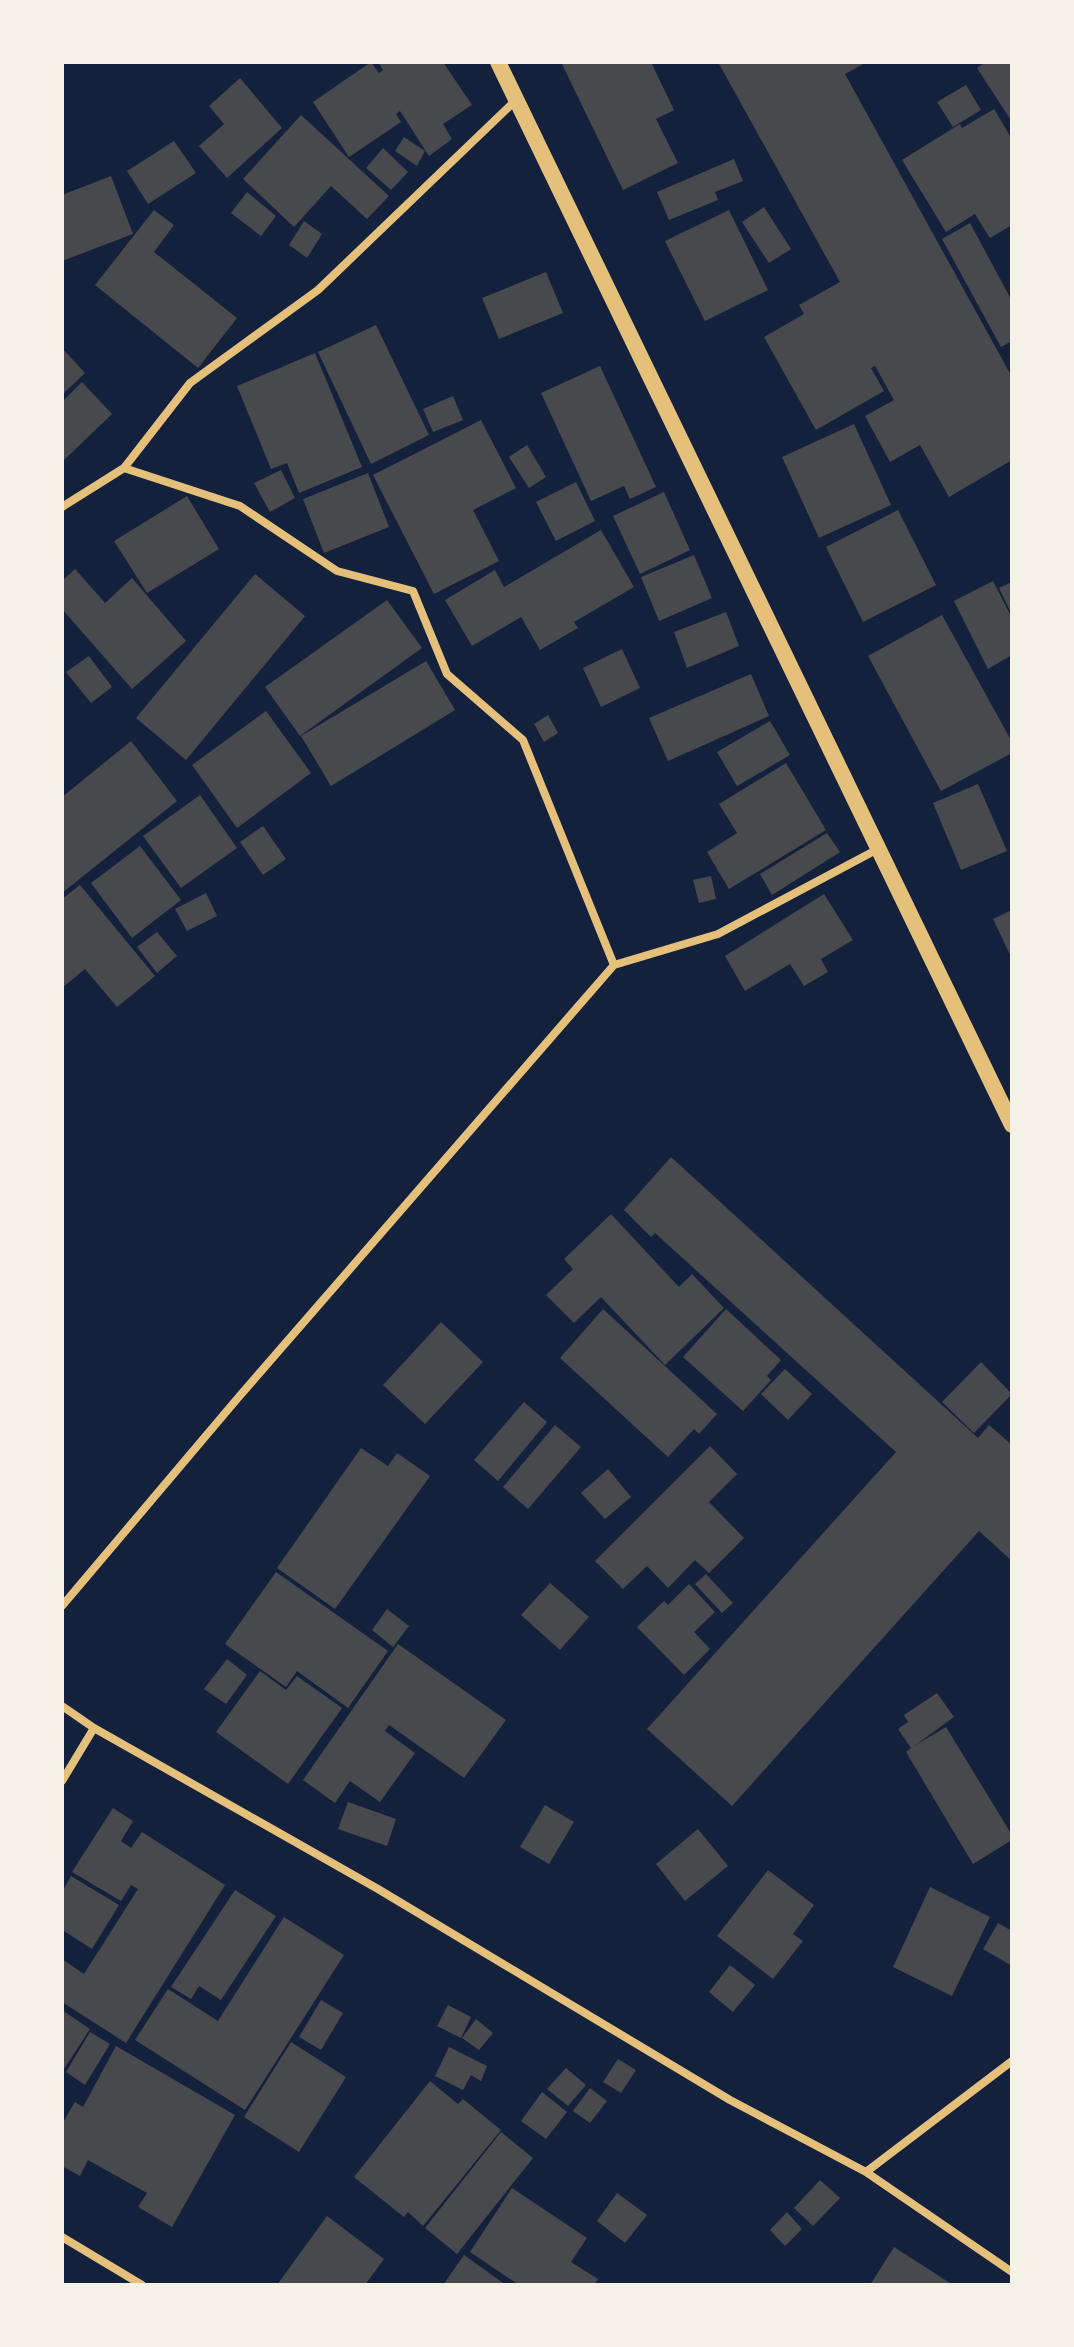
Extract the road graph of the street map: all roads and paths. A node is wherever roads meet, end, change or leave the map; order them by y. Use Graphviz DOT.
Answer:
graph roads {
  1 [pos="498,62"];
  2 [pos="518,99"];
  3 [pos="124,468"];
  4 [pos="62,507"];
  5 [pos="879,848"];
  6 [pos="614,965"];
  7 [pos="1012,1125"];
  8 [pos="62,1606"];
  9 [pos="62,1706"];
  10 [pos="94,1728"];
  11 [pos="62,1781"];
  12 [pos="1012,2061"];
  13 [pos="866,2172"];
  14 [pos="62,2237"];
  15 [pos="1012,2272"];
  16 [pos="142,2285"];
  1 -- 2 [label="main road"];
  2 -- 3 [label="street"];
  2 -- 5 [label="main road"];
  3 -- 4 [label="street"];
  3 -- 6 [label="street"];
  5 -- 6 [label="street"];
  5 -- 7 [label="main road"];
  6 -- 8 [label="street"];
  9 -- 10 [label="street"];
  10 -- 11 [label="street"];
  10 -- 13 [label="street"];
  12 -- 13 [label="street"];
  13 -- 15 [label="street"];
  14 -- 16 [label="street"];
}
